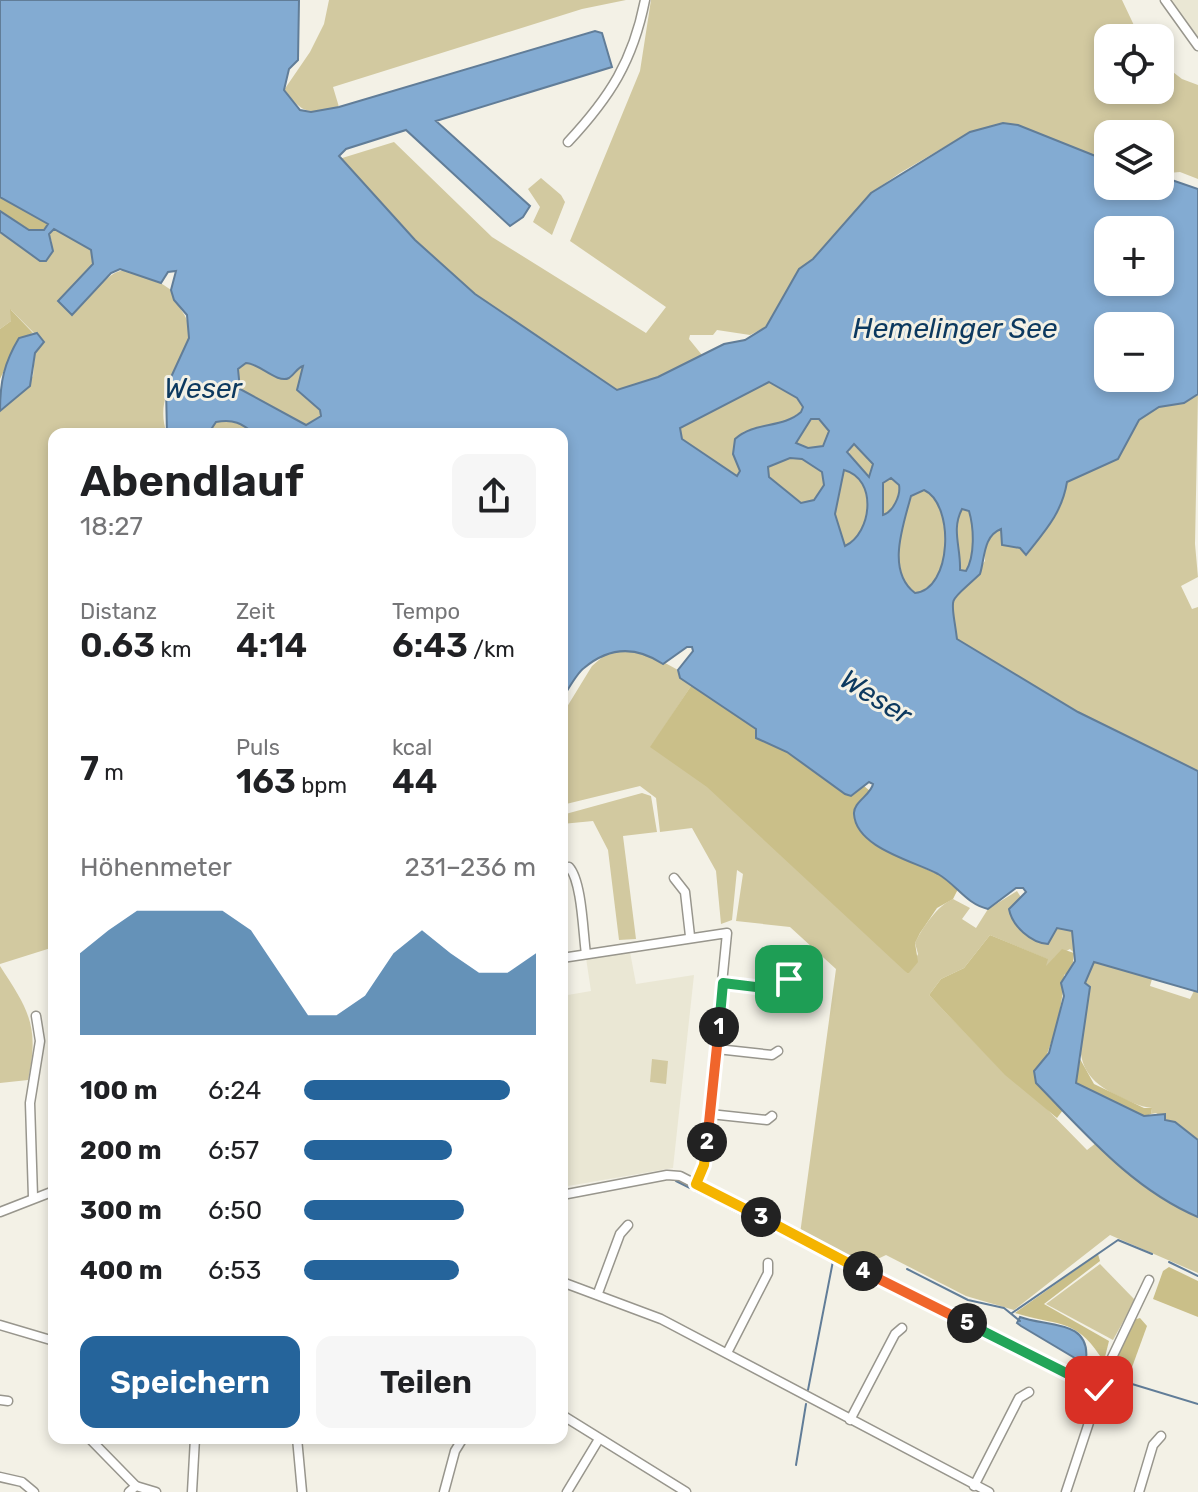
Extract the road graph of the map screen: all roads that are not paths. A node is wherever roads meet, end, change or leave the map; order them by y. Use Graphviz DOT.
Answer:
graph roads {
  1 [pos="645,0"];
  2 [pos="1165,0"];
  3 [pos="1198,46"];
  4 [pos="568,142"];
  5 [pos="569,867"];
  6 [pos="674,878"];
  7 [pos="690,936"];
  8 [pos="791,952"];
  9 [pos="586,954"];
  10 [pos="568,957"];
  11 [pos="723,983"];
  12 [pos="36,1016"];
  13 [pos="717,1049"];
  14 [pos="778,1051"];
  15 [pos="710,1114"];
  16 [pos="772,1116"];
  17 [pos="696,1184"];
  18 [pos="48,1193"];
  19 [pos="568,1194"];
  20 [pos="33,1197"];
  21 [pos="0,1212"];
  22 [pos="628,1225"];
  23 [pos="768,1263"];
  24 [pos="1149,1280"];
  25 [pos="568,1284"];
  26 [pos="598,1293"];
  27 [pos="0,1325"];
  28 [pos="902,1328"];
  29 [pos="48,1339"];
  30 [pos="727,1353"];
  31 [pos="1099,1390"];
  32 [pos="1029,1392"];
  33 [pos="568,1419"];
  34 [pos="850,1420"];
  35 [pos="1161,1436"];
  36 [pos="599,1439"];
  37 [pos="95,1444"];
  38 [pos="195,1444"];
  39 [pos="298,1444"];
  40 [pos="459,1444"];
  41 [pos="0,1477"];
  42 [pos="974,1486"];
  43 [pos="137,1490"];
  44 [pos="34,1492"];
  45 [pos="156,1492"];
  46 [pos="192,1492"];
  47 [pos="302,1492"];
  48 [pos="444,1492"];
  49 [pos="567,1492"];
  50 [pos="686,1492"];
  51 [pos="989,1492"];
  52 [pos="1066,1492"];
  53 [pos="1139,1492"];
  1 -- 4 [label="street"];
  2 -- 3 [label="street"];
  5 -- 9 [label="street"];
  6 -- 7 [label="street"];
  7 -- 9 [label="street"];
  7 -- 11 [label="street"];
  8 -- 11 [label="street"];
  9 -- 10 [label="street"];
  11 -- 13 [label="street"];
  12 -- 20 [label="street"];
  13 -- 14 [label="street"];
  13 -- 15 [label="street"];
  15 -- 16 [label="street"];
  15 -- 17 [label="street"];
  17 -- 19 [label="street"];
  17 -- 31 [label="street"];
  18 -- 20 [label="street"];
  20 -- 21 [label="street"];
  22 -- 26 [label="street"];
  23 -- 30 [label="street"];
  24 -- 31 [label="street"];
  25 -- 26 [label="street"];
  26 -- 30 [label="street"];
  27 -- 29 [label="street"];
  28 -- 34 [label="street"];
  30 -- 34 [label="street"];
  31 -- 52 [label="street"];
  32 -- 42 [label="street"];
  33 -- 36 [label="street"];
  34 -- 42 [label="street"];
  35 -- 53 [label="street"];
  36 -- 49 [label="street"];
  36 -- 50 [label="street"];
  37 -- 43 [label="street"];
  38 -- 46 [label="street"];
  39 -- 47 [label="street"];
  40 -- 48 [label="street"];
  41 -- 44 [label="street"];
  42 -- 51 [label="street"];
  43 -- 45 [label="street"];
}
